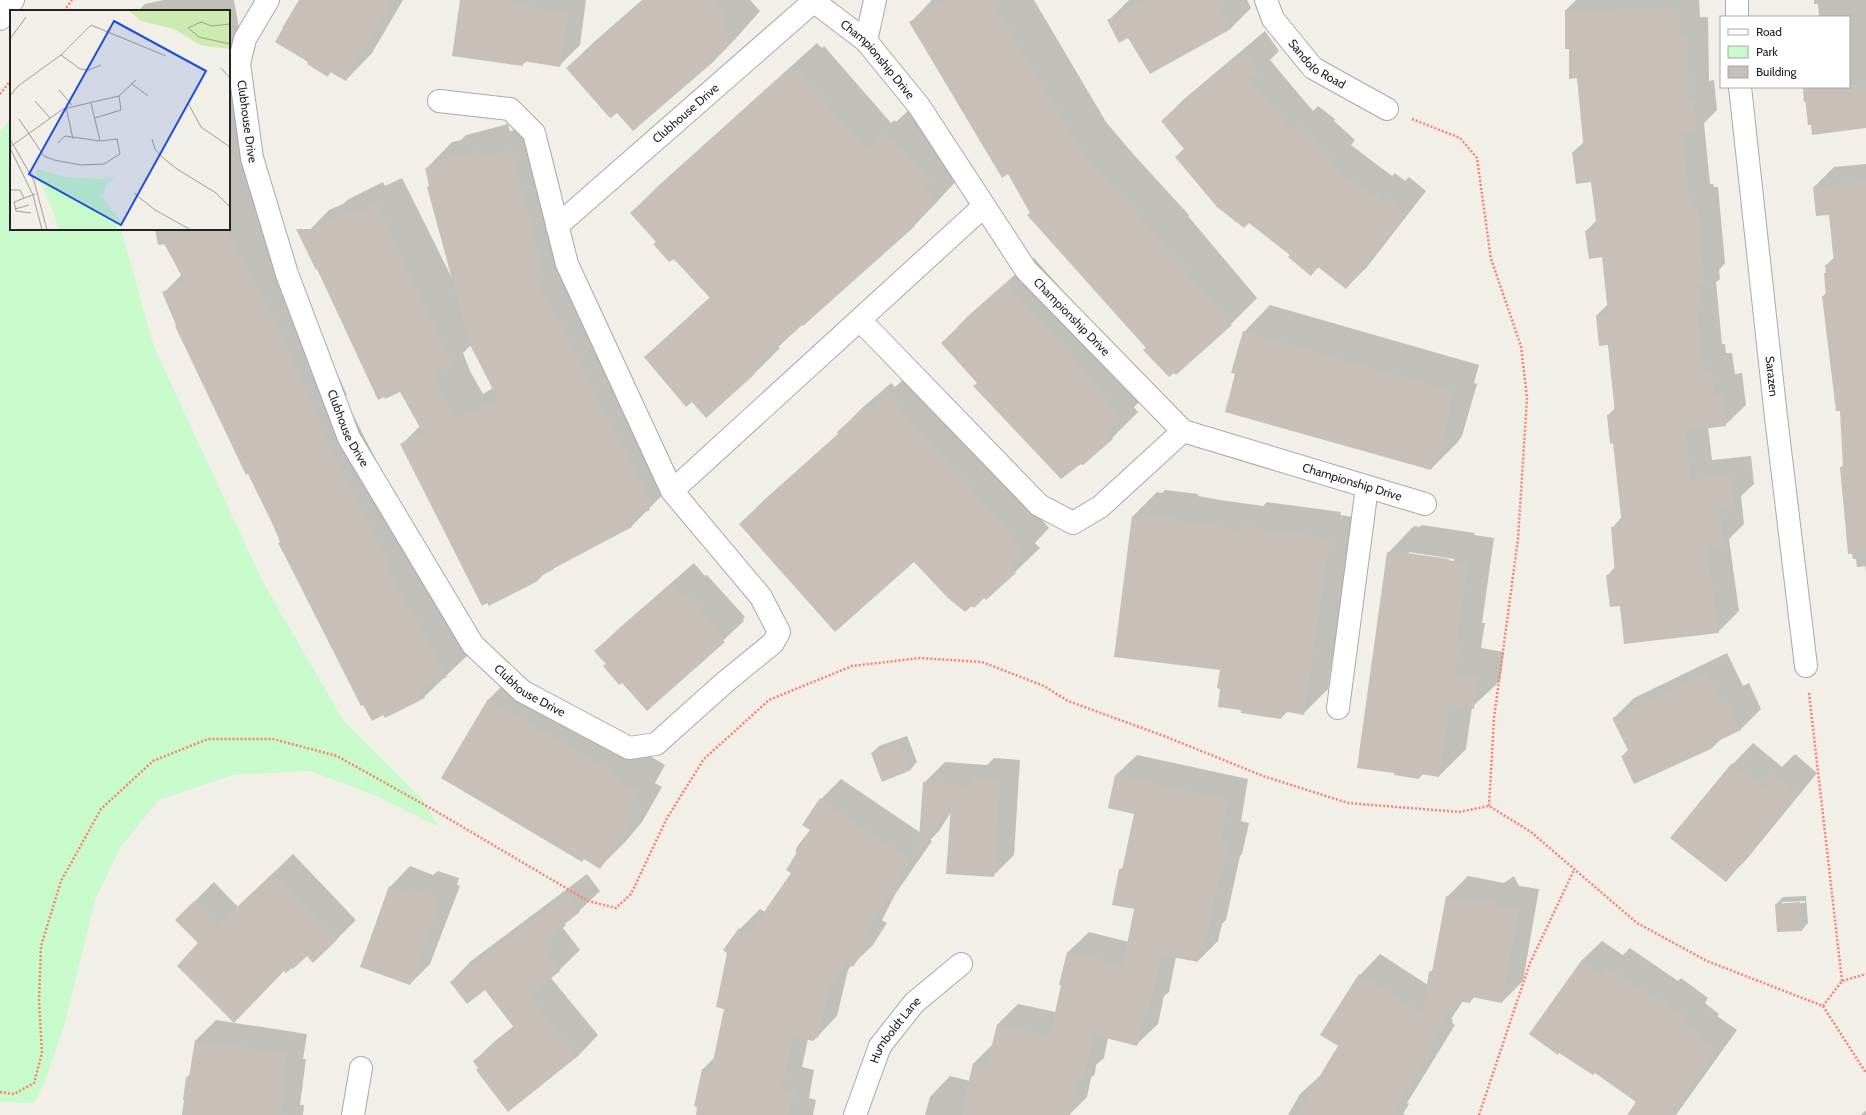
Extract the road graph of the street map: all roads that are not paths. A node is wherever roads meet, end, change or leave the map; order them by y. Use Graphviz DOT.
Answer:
graph roads {
  1 [pos="13,0"];
  2 [pos="268,0"];
  3 [pos="813,0"];
  4 [pos="875,0"];
  5 [pos="1266,0"];
  6 [pos="1737,0"];
  7 [pos="1737,16"];
  8 [pos="0,19"];
  9 [pos="866,41"];
  10 [pos="1740,88"];
  11 [pos="439,101"];
  12 [pos="1387,109"];
  13 [pos="984,206"];
  14 [pos="558,226"];
  15 [pos="860,320"];
  16 [pos="1182,431"];
  17 [pos="1367,486"];
  18 [pos="672,491"];
  19 [pos="1425,504"];
  20 [pos="1806,666"];
  21 [pos="1338,708"];
  22 [pos="961,964"];
  23 [pos="361,1068"];
  24 [pos="352,1115"];
  25 [pos="855,1115"];
  1 -- 8 [label="street"];
  2 -- 18 [label="street, Clubhouse Drive"];
  3 -- 9 [label="street, Championship Drive"];
  3 -- 14 [label="street, Clubhouse Drive"];
  4 -- 9 [label="street"];
  5 -- 12 [label="street, Sandolo Road"];
  6 -- 7 [label="street"];
  9 -- 13 [label="street, Championship Drive"];
  10 -- 20 [label="street, Sarazen"];
  11 -- 14 [label="street, Clubhouse Drive"];
  13 -- 15 [label="street"];
  13 -- 16 [label="street, Championship Drive"];
  14 -- 18 [label="street, Clubhouse Drive"];
  15 -- 16 [label="street"];
  15 -- 18 [label="street"];
  16 -- 17 [label="street, Championship Drive"];
  17 -- 19 [label="street, Championship Drive"];
  17 -- 21 [label="street"];
  22 -- 25 [label="street, Humboldt Lane"];
  23 -- 24 [label="street"];
}
